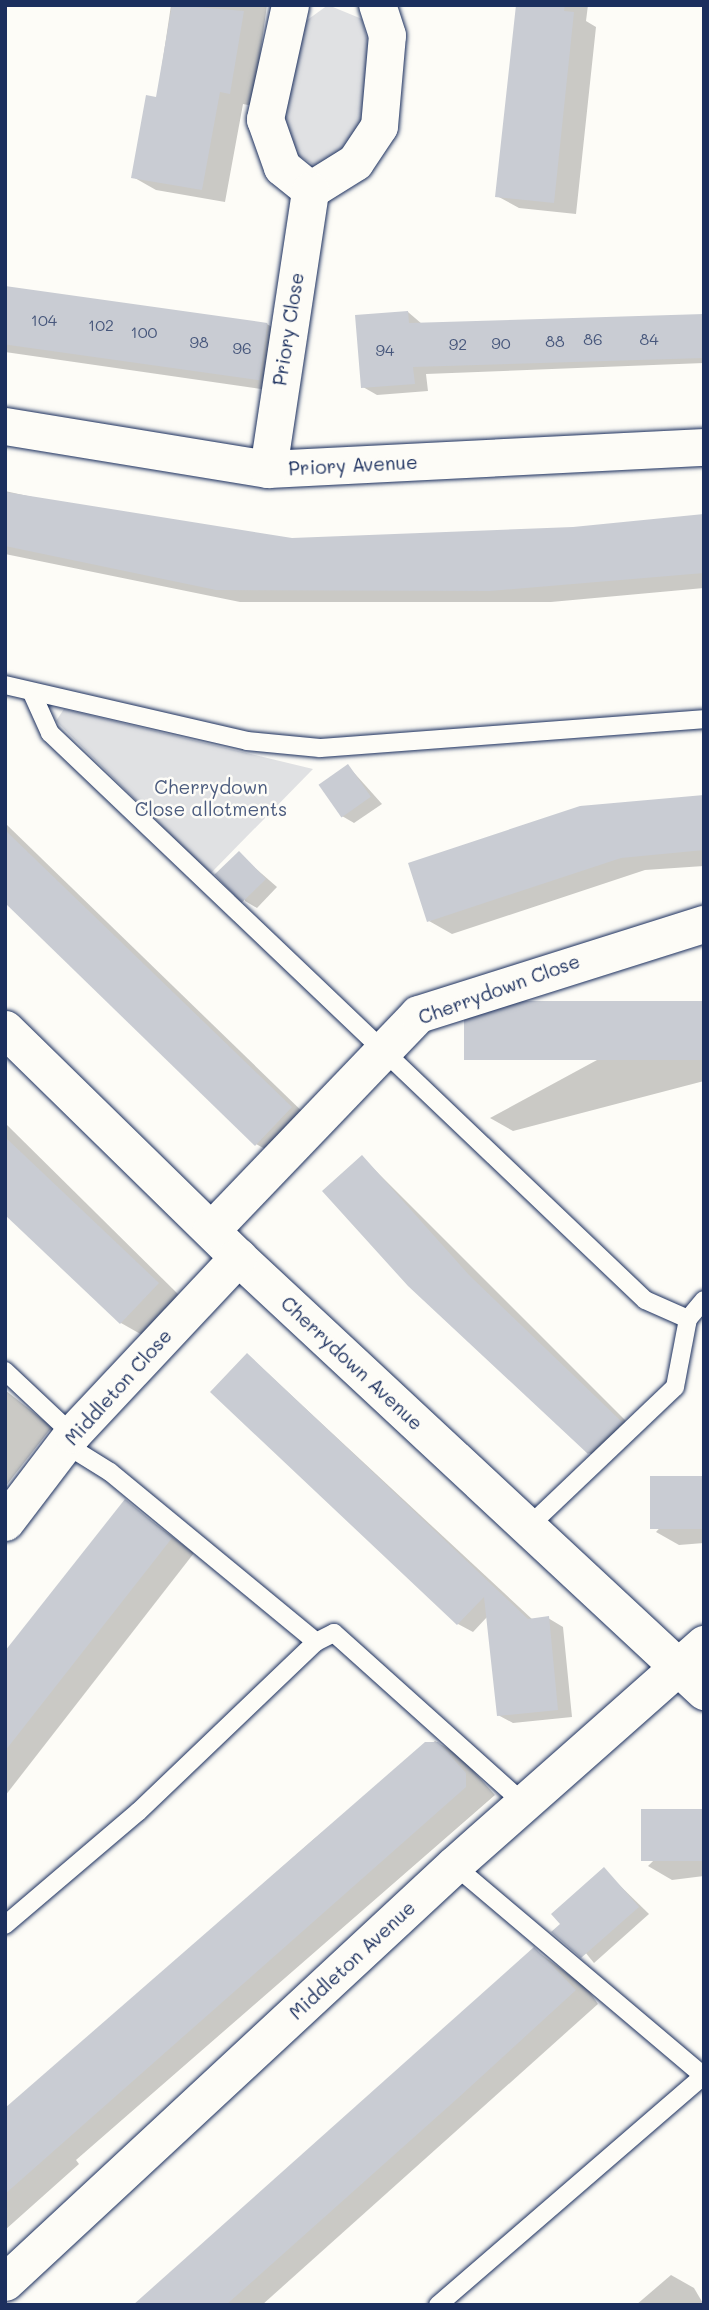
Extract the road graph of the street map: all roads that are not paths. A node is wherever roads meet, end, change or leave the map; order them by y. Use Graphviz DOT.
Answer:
graph roads {
  1 [pos="290,5"];
  2 [pos="377,5"];
  3 [pos="310,190"];
  4 [pos="5,426"];
  5 [pos="704,447"];
  6 [pos="268,470"];
  7 [pos="5,685"];
  8 [pos="32,693"];
  9 [pos="704,719"];
  10 [pos="704,924"];
  11 [pos="5,1029"];
  12 [pos="380,1051"];
  13 [pos="211,1230"];
  14 [pos="238,1257"];
  15 [pos="704,1300"];
  16 [pos="688,1319"];
  17 [pos="5,1371"];
  18 [pos="69,1439"];
  19 [pos="5,1522"];
  20 [pos="527,1528"];
  21 [pos="316,1642"];
  22 [pos="695,1667"];
  23 [pos="527,1806"];
  24 [pos="454,1865"];
  25 [pos="5,1925"];
  26 [pos="704,2076"];
  27 [pos="5,2282"];
  28 [pos="438,2305"];
  1 -- 3 [label="street"];
  2 -- 3 [label="street"];
  3 -- 6 [label="street, Priory Close"];
  4 -- 6 [label="street, Priory Avenue"];
  5 -- 6 [label="street, Priory Avenue"];
  7 -- 8 [label="lane"];
  8 -- 9 [label="lane"];
  8 -- 12 [label="lane"];
  10 -- 12 [label="street, Cherrydown Close"];
  11 -- 13 [label="street, Cherrydown Avenue"];
  12 -- 13 [label="street, Cherrydown Close"];
  12 -- 16 [label="lane"];
  13 -- 14 [label="street, Cherrydown Avenue"];
  14 -- 18 [label="street, Middleton Close"];
  14 -- 20 [label="street, Cherrydown Avenue"];
  15 -- 16 [label="lane"];
  16 -- 20 [label="lane"];
  17 -- 18 [label="lane"];
  18 -- 19 [label="street, Middleton Close"];
  18 -- 21 [label="lane"];
  20 -- 22 [label="street, Cherrydown Avenue"];
  21 -- 23 [label="lane"];
  21 -- 25 [label="lane"];
  22 -- 23 [label="street, Middleton Avenue"];
  23 -- 24 [label="street, Middleton Avenue"];
  24 -- 26 [label="lane"];
  24 -- 27 [label="street, Middleton Avenue"];
  26 -- 28 [label="lane"];
}
